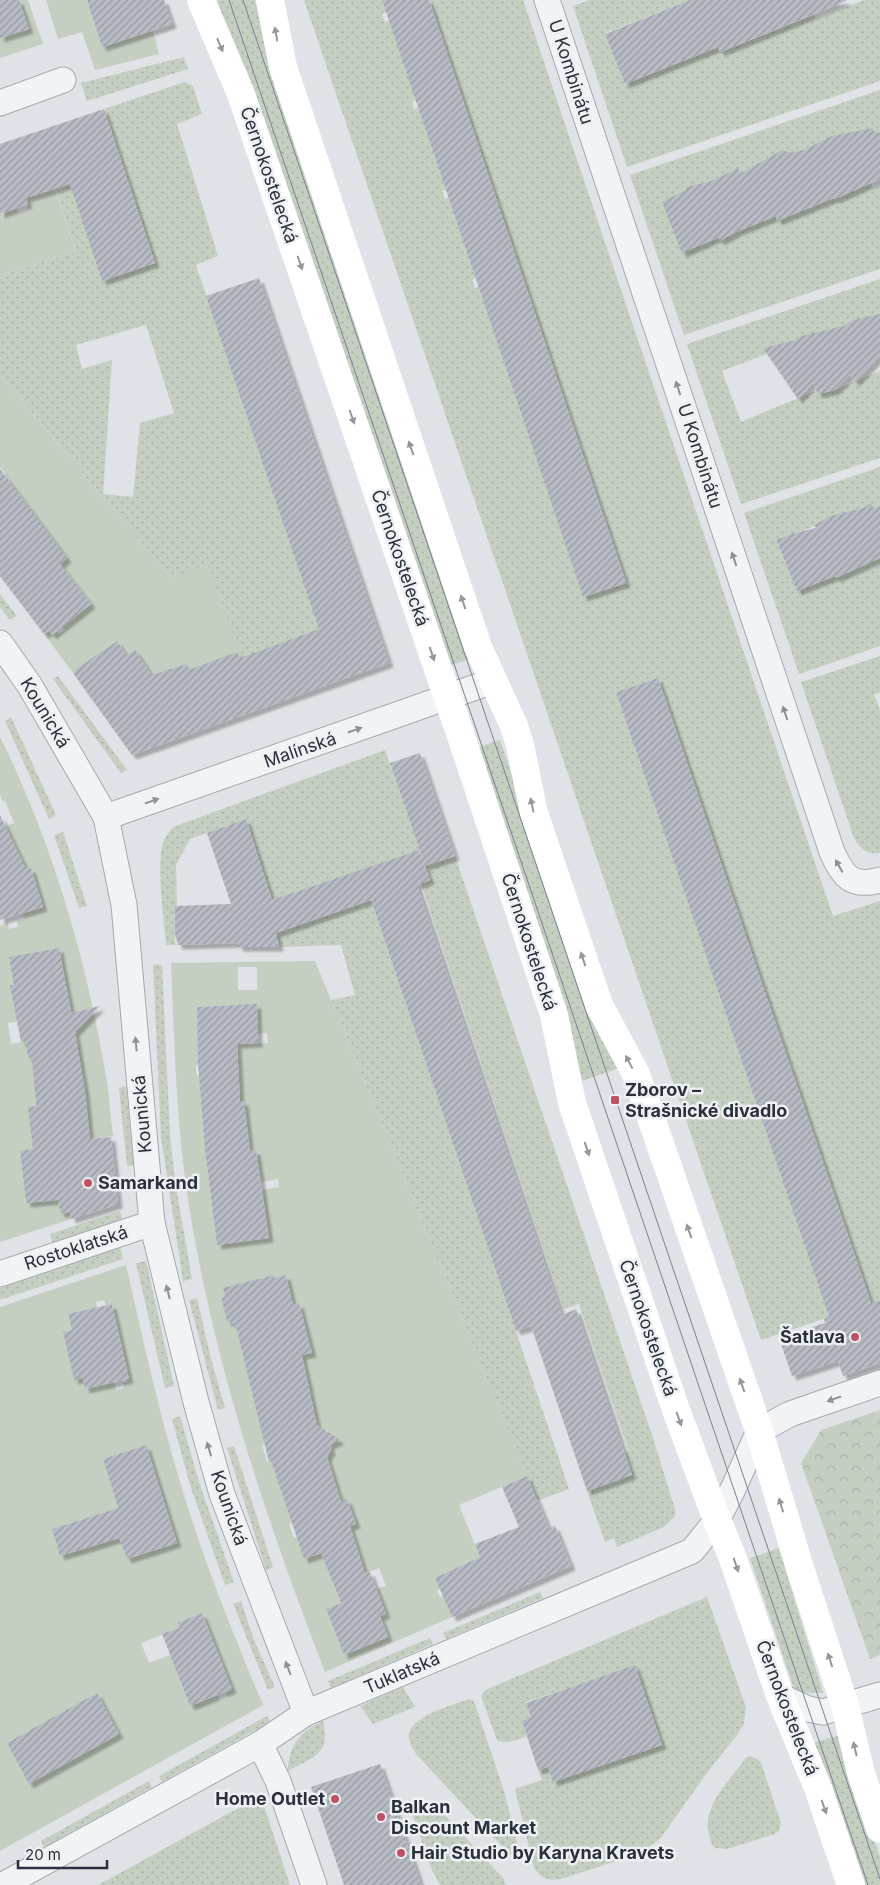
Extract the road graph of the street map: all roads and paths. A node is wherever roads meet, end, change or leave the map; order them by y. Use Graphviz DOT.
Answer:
graph roads {
  1 [pos="201,0"];
  2 [pos="270,0"];
  3 [pos="547,0"];
  4 [pos="62,80"];
  5 [pos="0,103"];
  6 [pos="0,643"];
  7 [pos="493,681"];
  8 [pos="447,698"];
  9 [pos="106,817"];
  10 [pos="880,880"];
  11 [pos="152,1223"];
  12 [pos="0,1274"];
  13 [pos="880,1383"];
  14 [pos="758,1431"];
  15 [pos="717,1520"];
  16 [pos="880,1694"];
  17 [pos="780,1696"];
  18 [pos="845,1706"];
  19 [pos="306,1713"];
  20 [pos="260,1744"];
  21 [pos="880,1829"];
  22 [pos="3,1885"];
  23 [pos="314,1885"];
  24 [pos="850,1885"];
  1 -- 8 [label="main road, Černokostelecká, one-way"];
  7 -- 2 [label="main road, one-way"];
  10 -- 3 [label="street, U Kombinátu, one-way"];
  4 -- 5 [label="street"];
  6 -- 9 [label="street, Kounická"];
  7 -- 8 [label="street, Malínská"];
  14 -- 7 [label="main road, one-way"];
  9 -- 8 [label="street, Malínská, one-way"];
  8 -- 15 [label="main road, Černokostelecká, one-way"];
  11 -- 9 [label="street, Kounická, one-way"];
  11 -- 12 [label="street, Rostoklatská"];
  19 -- 11 [label="street, Kounická, one-way"];
  13 -- 14 [label="street, one-way"];
  14 -- 15 [label="street, Tuklatská"];
  18 -- 14 [label="main road, one-way"];
  15 -- 17 [label="main road, Černokostelecká, one-way"];
  15 -- 19 [label="street, Tuklatská"];
  16 -- 18 [label="street"];
  17 -- 18 [label="street"];
  17 -- 24 [label="main road, Černokostelecká, one-way"];
  21 -- 18 [label="main road, one-way"];
  19 -- 20 [label="street, Tuklatská"];
  20 -- 22 [label="street, Tuklatská"];
  20 -- 23 [label="street"];
}
